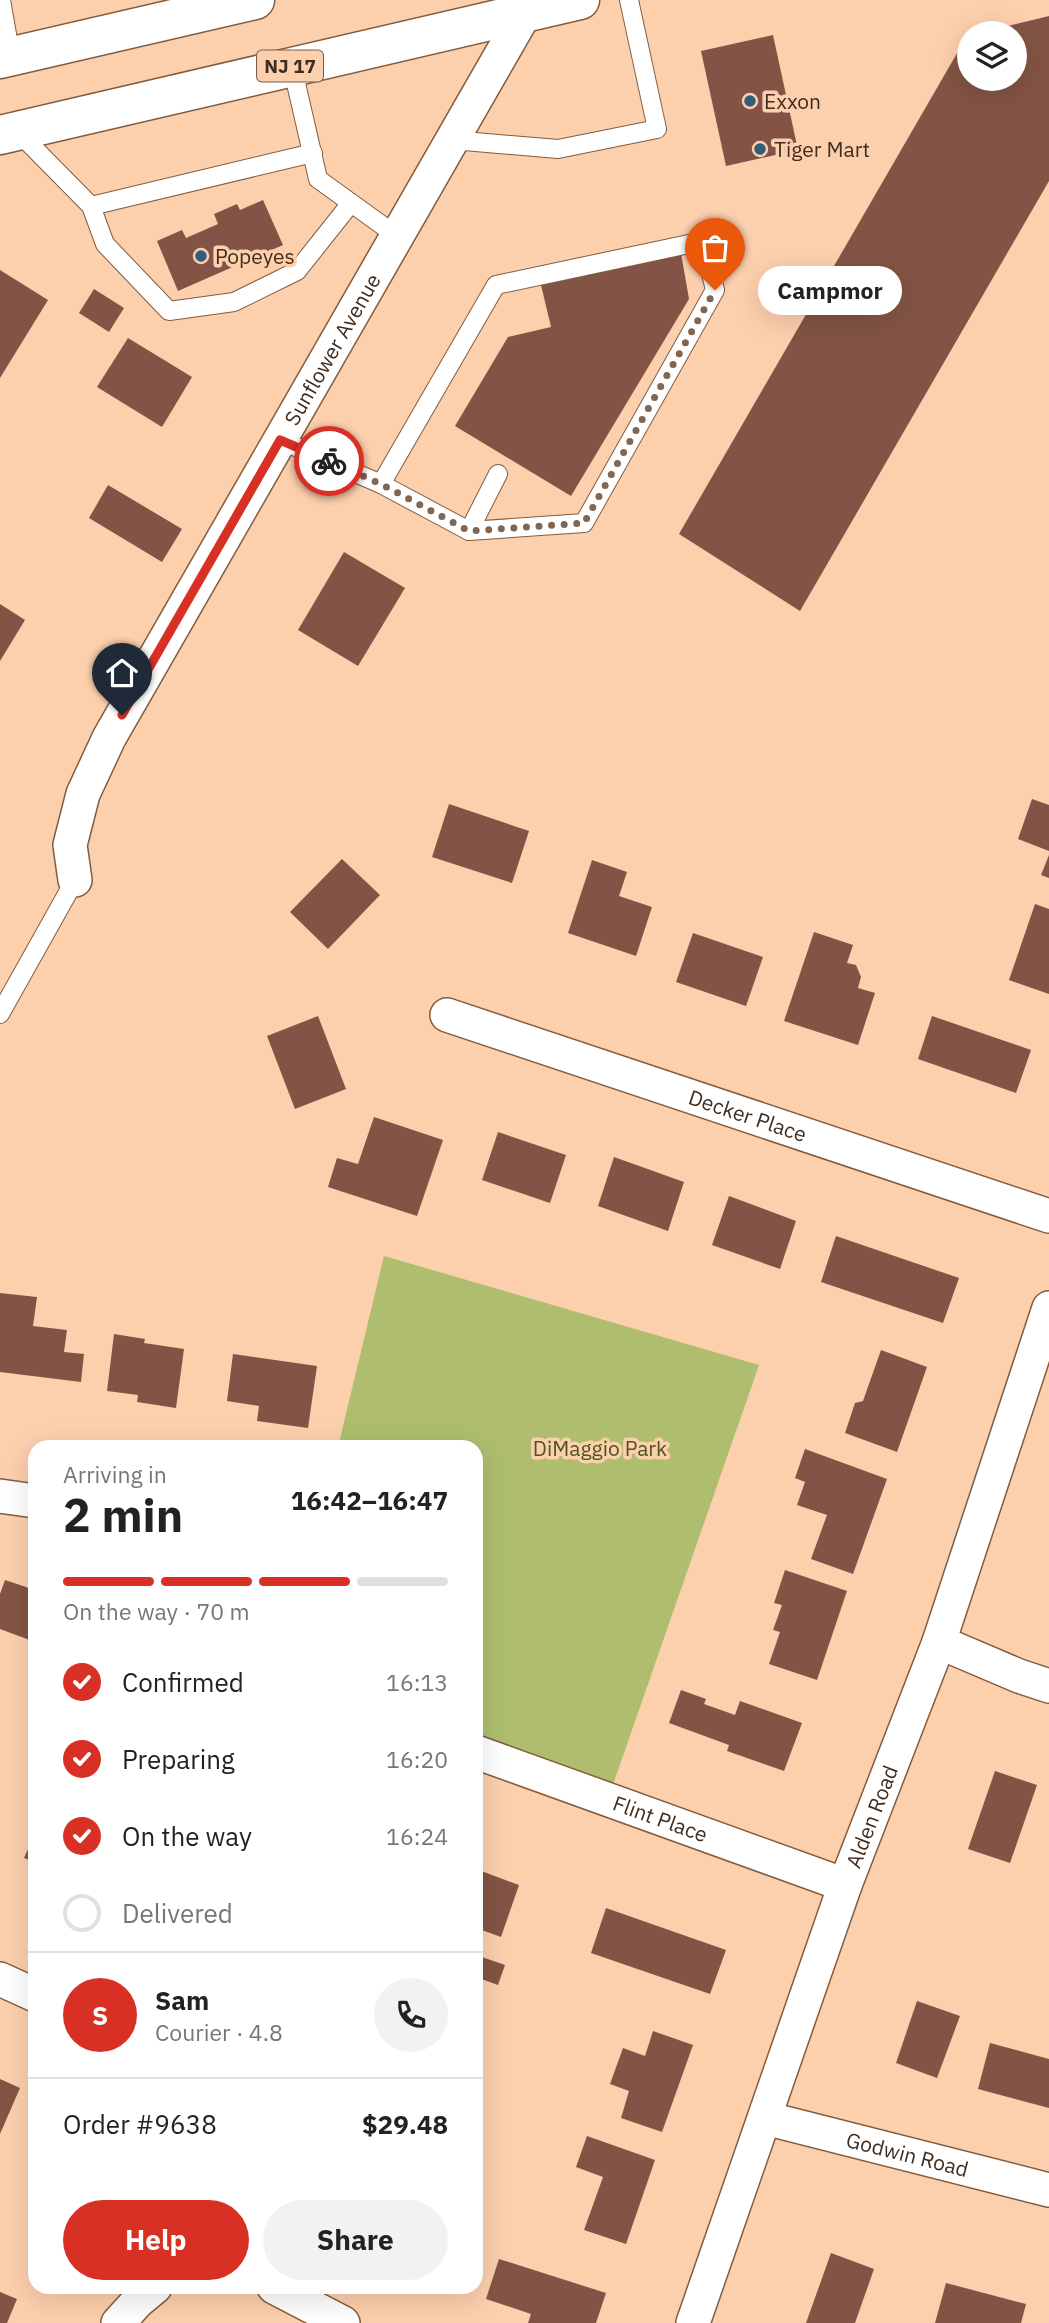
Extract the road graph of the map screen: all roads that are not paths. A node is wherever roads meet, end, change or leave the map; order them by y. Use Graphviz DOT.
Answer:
graph roads {
  1 [pos="1,0"];
  2 [pos="255,0"];
  3 [pos="580,0"];
  4 [pos="629,0"];
  5 [pos="525,13"];
  6 [pos="5,58"];
  7 [pos="292,66"];
  8 [pos="9,133"];
  9 [pos="452,140"];
  10 [pos="313,153"];
  11 [pos="352,203"];
  12 [pos="91,206"];
  13 [pos="397,236"];
  14 [pos="280,440"];
  15 [pos="498,474"];
  16 [pos="381,484"];
  17 [pos="469,531"];
  18 [pos="75,880"];
  19 [pos="0,1014"];
  20 [pos="447,1015"];
  21 [pos="1049,1216"];
  22 [pos="1049,1308"];
  23 [pos="0,1496"];
  24 [pos="28,1501"];
  25 [pos="939,1642"];
  26 [pos="1049,1686"];
  27 [pos="483,1755"];
  28 [pos="845,1885"];
  29 [pos="0,1979"];
  30 [pos="28,1991"];
  31 [pos="765,2118"];
  32 [pos="1049,2190"];
  33 [pos="146,2294"];
  34 [pos="287,2294"];
  35 [pos="118,2323"];
  36 [pos="343,2323"];
  37 [pos="692,2323"];
  1 -- 6 [label="lane"];
  2 -- 6 [label="highway"];
  3 -- 5 [label="highway, NJ 17"];
  4 -- 9 [label="lane"];
  5 -- 7 [label="highway, NJ 17"];
  5 -- 9 [label="street, Sunflower Avenue"];
  7 -- 8 [label="highway, NJ 17"];
  7 -- 10 [label="lane"];
  8 -- 12 [label="lane"];
  9 -- 13 [label="street, Sunflower Avenue"];
  10 -- 11 [label="lane"];
  10 -- 12 [label="lane"];
  11 -- 12 [label="lane"];
  11 -- 13 [label="lane"];
  13 -- 14 [label="street, Sunflower Avenue"];
  14 -- 16 [label="lane"];
  14 -- 18 [label="street, Sunflower Avenue"];
  15 -- 17 [label="lane"];
  16 -- 17 [label="lane"];
  16 -- 17 [label="lane"];
  18 -- 19 [label="lane"];
  20 -- 21 [label="street, Decker Place"];
  22 -- 25 [label="street, Alden Road"];
  23 -- 24 [label="street"];
  25 -- 26 [label="street"];
  25 -- 28 [label="street, Alden Road"];
  27 -- 28 [label="street, Flint Place"];
  28 -- 31 [label="street, Alden Road"];
  29 -- 30 [label="street"];
  31 -- 32 [label="street, Godwin Road"];
  31 -- 37 [label="street, Alden Road"];
  33 -- 35 [label="street"];
  34 -- 36 [label="street"];
}
